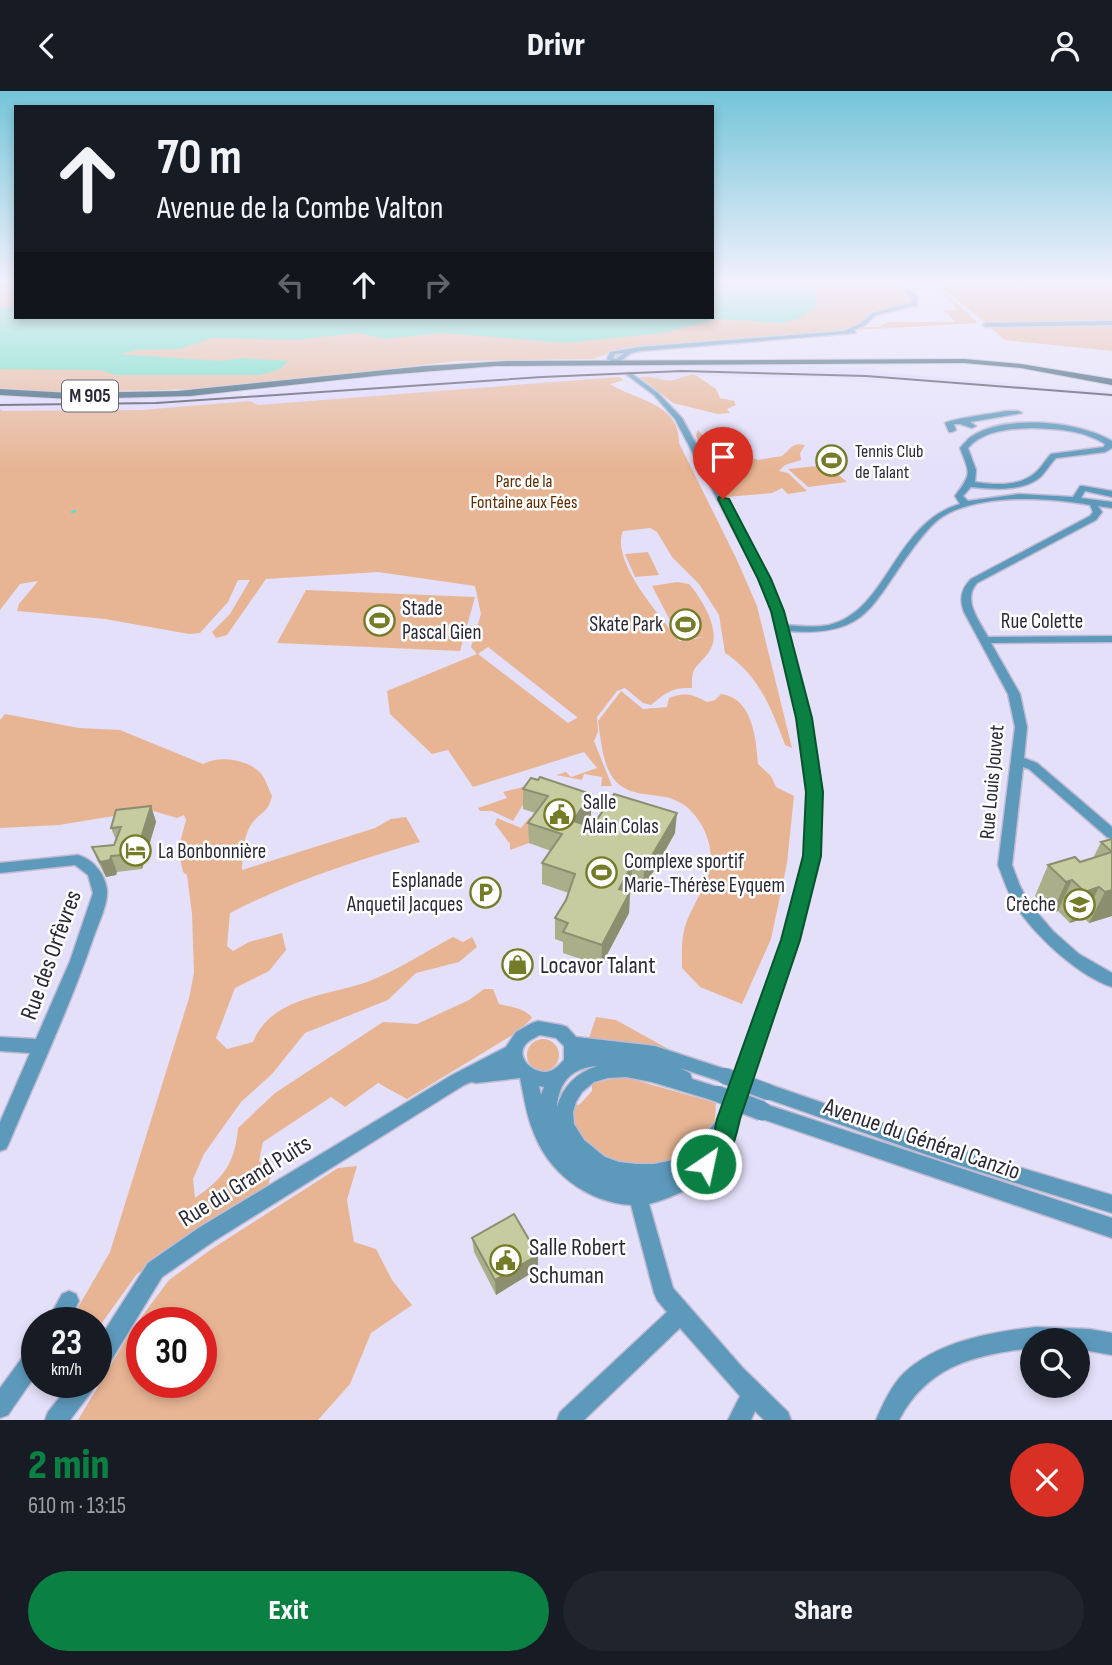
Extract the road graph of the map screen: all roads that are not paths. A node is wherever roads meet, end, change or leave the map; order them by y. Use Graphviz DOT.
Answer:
graph roads {
  1 [pos="703,344"];
  2 [pos="778,362"];
  3 [pos="498,364"];
  4 [pos="625,368"];
  5 [pos="352,377"];
  6 [pos="337,378"];
  7 [pos="1112,382"];
  8 [pos="294,386"];
  9 [pos="0,392"];
  10 [pos="179,393"];
  11 [pos="1018,414"];
  12 [pos="965,421"];
  13 [pos="952,430"];
  14 [pos="989,433"];
  15 [pos="970,484"];
  16 [pos="1112,494"];
  17 [pos="1075,500"];
  18 [pos="966,505"];
  19 [pos="1112,505"];
  20 [pos="1093,506"];
  21 [pos="781,628"];
  22 [pos="984,640"];
  23 [pos="1108,640"];
  24 [pos="1017,760"];
  25 [pos="1112,834"];
  26 [pos="0,868"];
  27 [pos="1112,981"];
  28 [pos="0,1044"];
  29 [pos="572,1044"];
  30 [pos="42,1046"];
  31 [pos="513,1052"];
  32 [pos="572,1063"];
  33 [pos="525,1074"];
  34 [pos="557,1077"];
  35 [pos="458,1080"];
  36 [pos="768,1092"];
  37 [pos="718,1094"];
  38 [pos="762,1111"];
  39 [pos="728,1119"];
  40 [pos="0,1143"];
  41 [pos="703,1148"];
  42 [pos="638,1197"];
  43 [pos="1112,1204"];
  44 [pos="1112,1228"];
  45 [pos="69,1301"];
  46 [pos="65,1307"];
  47 [pos="680,1314"];
  48 [pos="112,1339"];
  49 [pos="1112,1344"];
  50 [pos="21,1377"];
  51 [pos="752,1394"];
  52 [pos="73,1398"];
  53 [pos="0,1407"];
  54 [pos="56,1420"];
  55 [pos="568,1420"];
  56 [pos="739,1420"];
  57 [pos="780,1420"];
  58 [pos="887,1420"];
  1 -- 4 [label="street"];
  2 -- 4 [label="main road, M 905"];
  2 -- 4 [label="main road, M 905"];
  2 -- 7 [label="main road, M 905"];
  3 -- 4 [label="main road, M 905"];
  3 -- 4 [label="main road, M 905"];
  3 -- 5 [label="main road, M 905"];
  4 -- 21 [label="street"];
  5 -- 6 [label="main road, M 905"];
  5 -- 8 [label="main road, M 905"];
  6 -- 8 [label="main road, M 905"];
  6 -- 10 [label="main road, M 905"];
  8 -- 10 [label="main road, M 905"];
  9 -- 10 [label="main road, M 905"];
  11 -- 12 [label="street"];
  12 -- 13 [label="street"];
  12 -- 14 [label="street"];
  14 -- 15 [label="street"];
  14 -- 15 [label="street"];
  15 -- 18 [label="street"];
  16 -- 17 [label="street"];
  17 -- 18 [label="street"];
  17 -- 20 [label="street"];
  18 -- 21 [label="street"];
  19 -- 20 [label="street"];
  20 -- 22 [label="street, Rue Louis Jouvet"];
  21 -- 39 [label="street"];
  22 -- 23 [label="street, Rue Colette"];
  22 -- 24 [label="street, Rue Louis Jouvet"];
  24 -- 25 [label="street"];
  24 -- 27 [label="street, Rue Louis Jouvet"];
  26 -- 30 [label="street, Rue des Orfèvres"];
  28 -- 30 [label="street"];
  29 -- 31 [label="street"];
  29 -- 32 [label="street"];
  29 -- 36 [label="street, Avenue du Général Canzio, bridge"];
  30 -- 40 [label="street, Rue des Orfèvres"];
  31 -- 33 [label="street"];
  31 -- 35 [label="street, Rue du Grand Puits"];
  32 -- 34 [label="street"];
  32 -- 37 [label="street"];
  33 -- 34 [label="street"];
  33 -- 35 [label="street, Rue du Grand Puits"];
  33 -- 42 [label="street"];
  34 -- 42 [label="street"];
  35 -- 48 [label="street, Rue du Grand Puits"];
  36 -- 43 [label="street, Avenue du Général Canzio"];
  37 -- 38 [label="street, Avenue du Général Canzio, bridge"];
  37 -- 41 [label="street"];
  38 -- 44 [label="street, Avenue du Général Canzio"];
  39 -- 41 [label="street"];
  39 -- 42 [label="street"];
  41 -- 42 [label="street"];
  42 -- 47 [label="street"];
  45 -- 46 [label="street"];
  47 -- 51 [label="street"];
  47 -- 55 [label="street"];
  49 -- 58 [label="street"];
  50 -- 53 [label="street"];
  51 -- 56 [label="street"];
  51 -- 57 [label="street"];
  52 -- 54 [label="street"];
}
